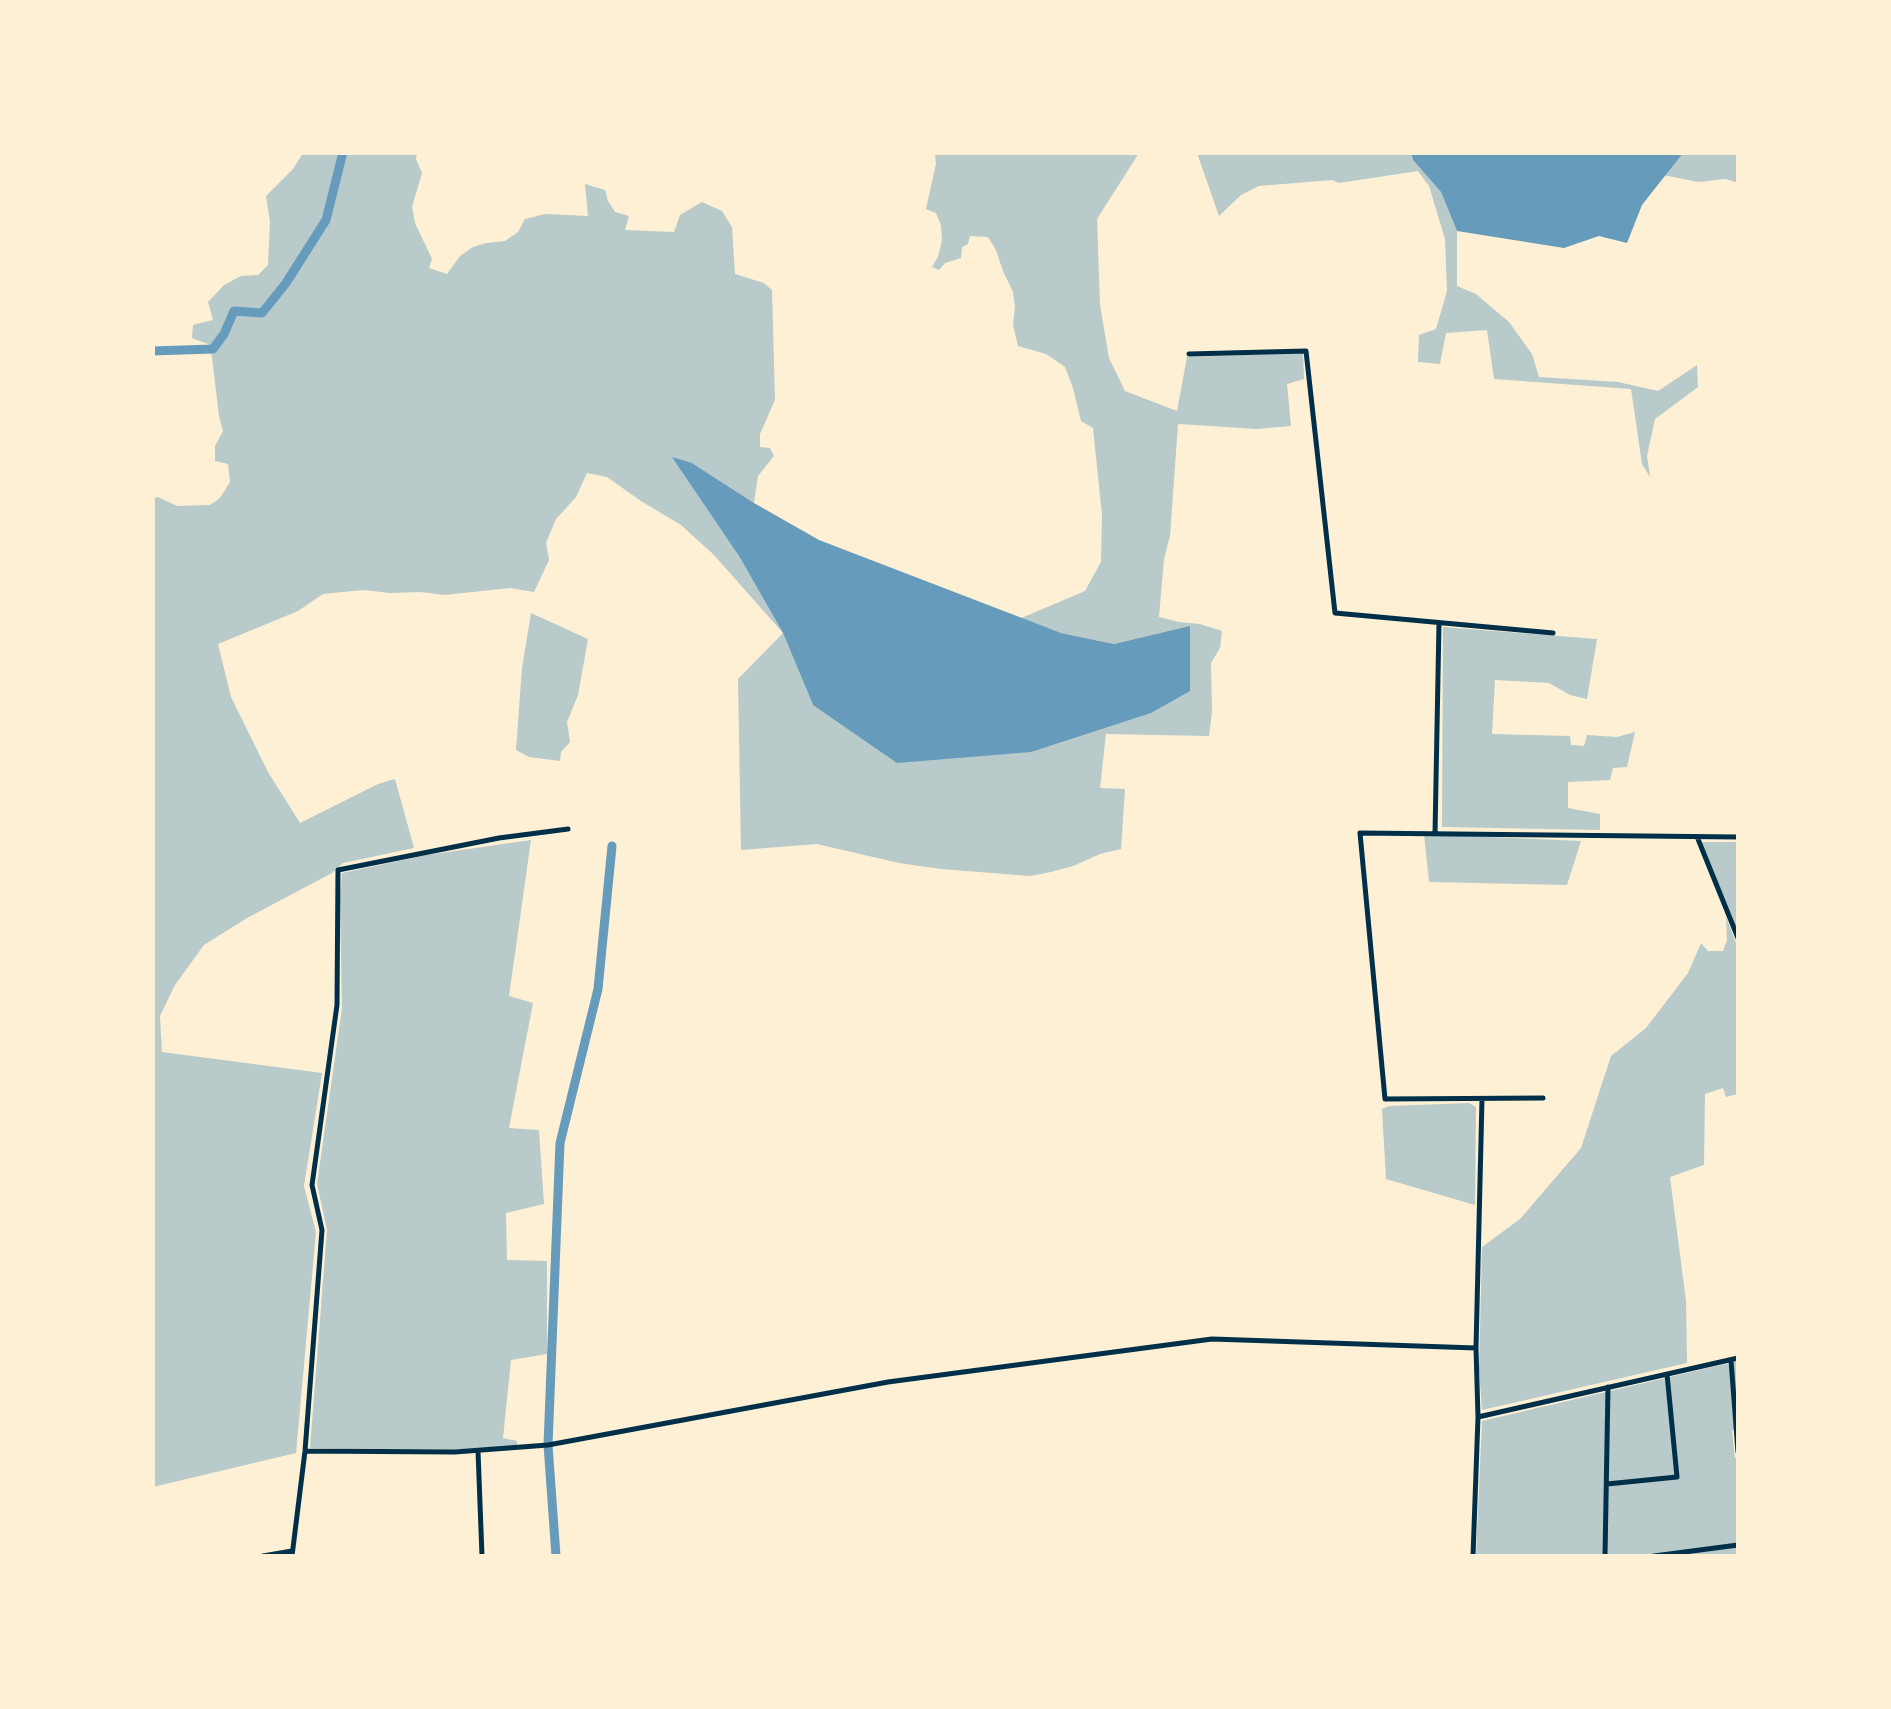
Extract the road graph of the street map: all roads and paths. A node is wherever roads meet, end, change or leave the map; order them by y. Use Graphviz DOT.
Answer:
graph roads {
  1 [pos="1189,354"];
  2 [pos="1439,622"];
  3 [pos="1553,633"];
  4 [pos="568,829"];
  5 [pos="1436,834"];
  6 [pos="1738,837"];
  7 [pos="1698,838"];
  8 [pos="1738,938"];
  9 [pos="1543,1098"];
  10 [pos="1482,1099"];
  11 [pos="1476,1348"];
  12 [pos="1735,1359"];
  13 [pos="1667,1374"];
  14 [pos="1608,1388"];
  15 [pos="1478,1417"];
  16 [pos="478,1450"];
  17 [pos="305,1451"];
  18 [pos="1738,1452"];
  19 [pos="1607,1484"];
  20 [pos="1738,1545"];
  21 [pos="292,1554"];
  22 [pos="262,1556"];
  23 [pos="482,1556"];
  24 [pos="1473,1556"];
  25 [pos="1606,1556"];
  26 [pos="1654,1556"];
  1 -- 2 [label="street"];
  2 -- 3 [label="street"];
  2 -- 5 [label="street"];
  4 -- 17 [label="street"];
  5 -- 7 [label="street"];
  5 -- 10 [label="street"];
  6 -- 7 [label="street"];
  7 -- 8 [label="street"];
  9 -- 10 [label="street"];
  10 -- 11 [label="street"];
  11 -- 15 [label="street"];
  11 -- 16 [label="street"];
  12 -- 13 [label="street"];
  12 -- 18 [label="street"];
  13 -- 14 [label="street"];
  13 -- 19 [label="street"];
  14 -- 15 [label="street"];
  14 -- 19 [label="street"];
  15 -- 24 [label="street"];
  16 -- 17 [label="street"];
  16 -- 23 [label="street"];
  17 -- 21 [label="street"];
  19 -- 25 [label="street"];
  20 -- 26 [label="street"];
  21 -- 22 [label="street"];
}
